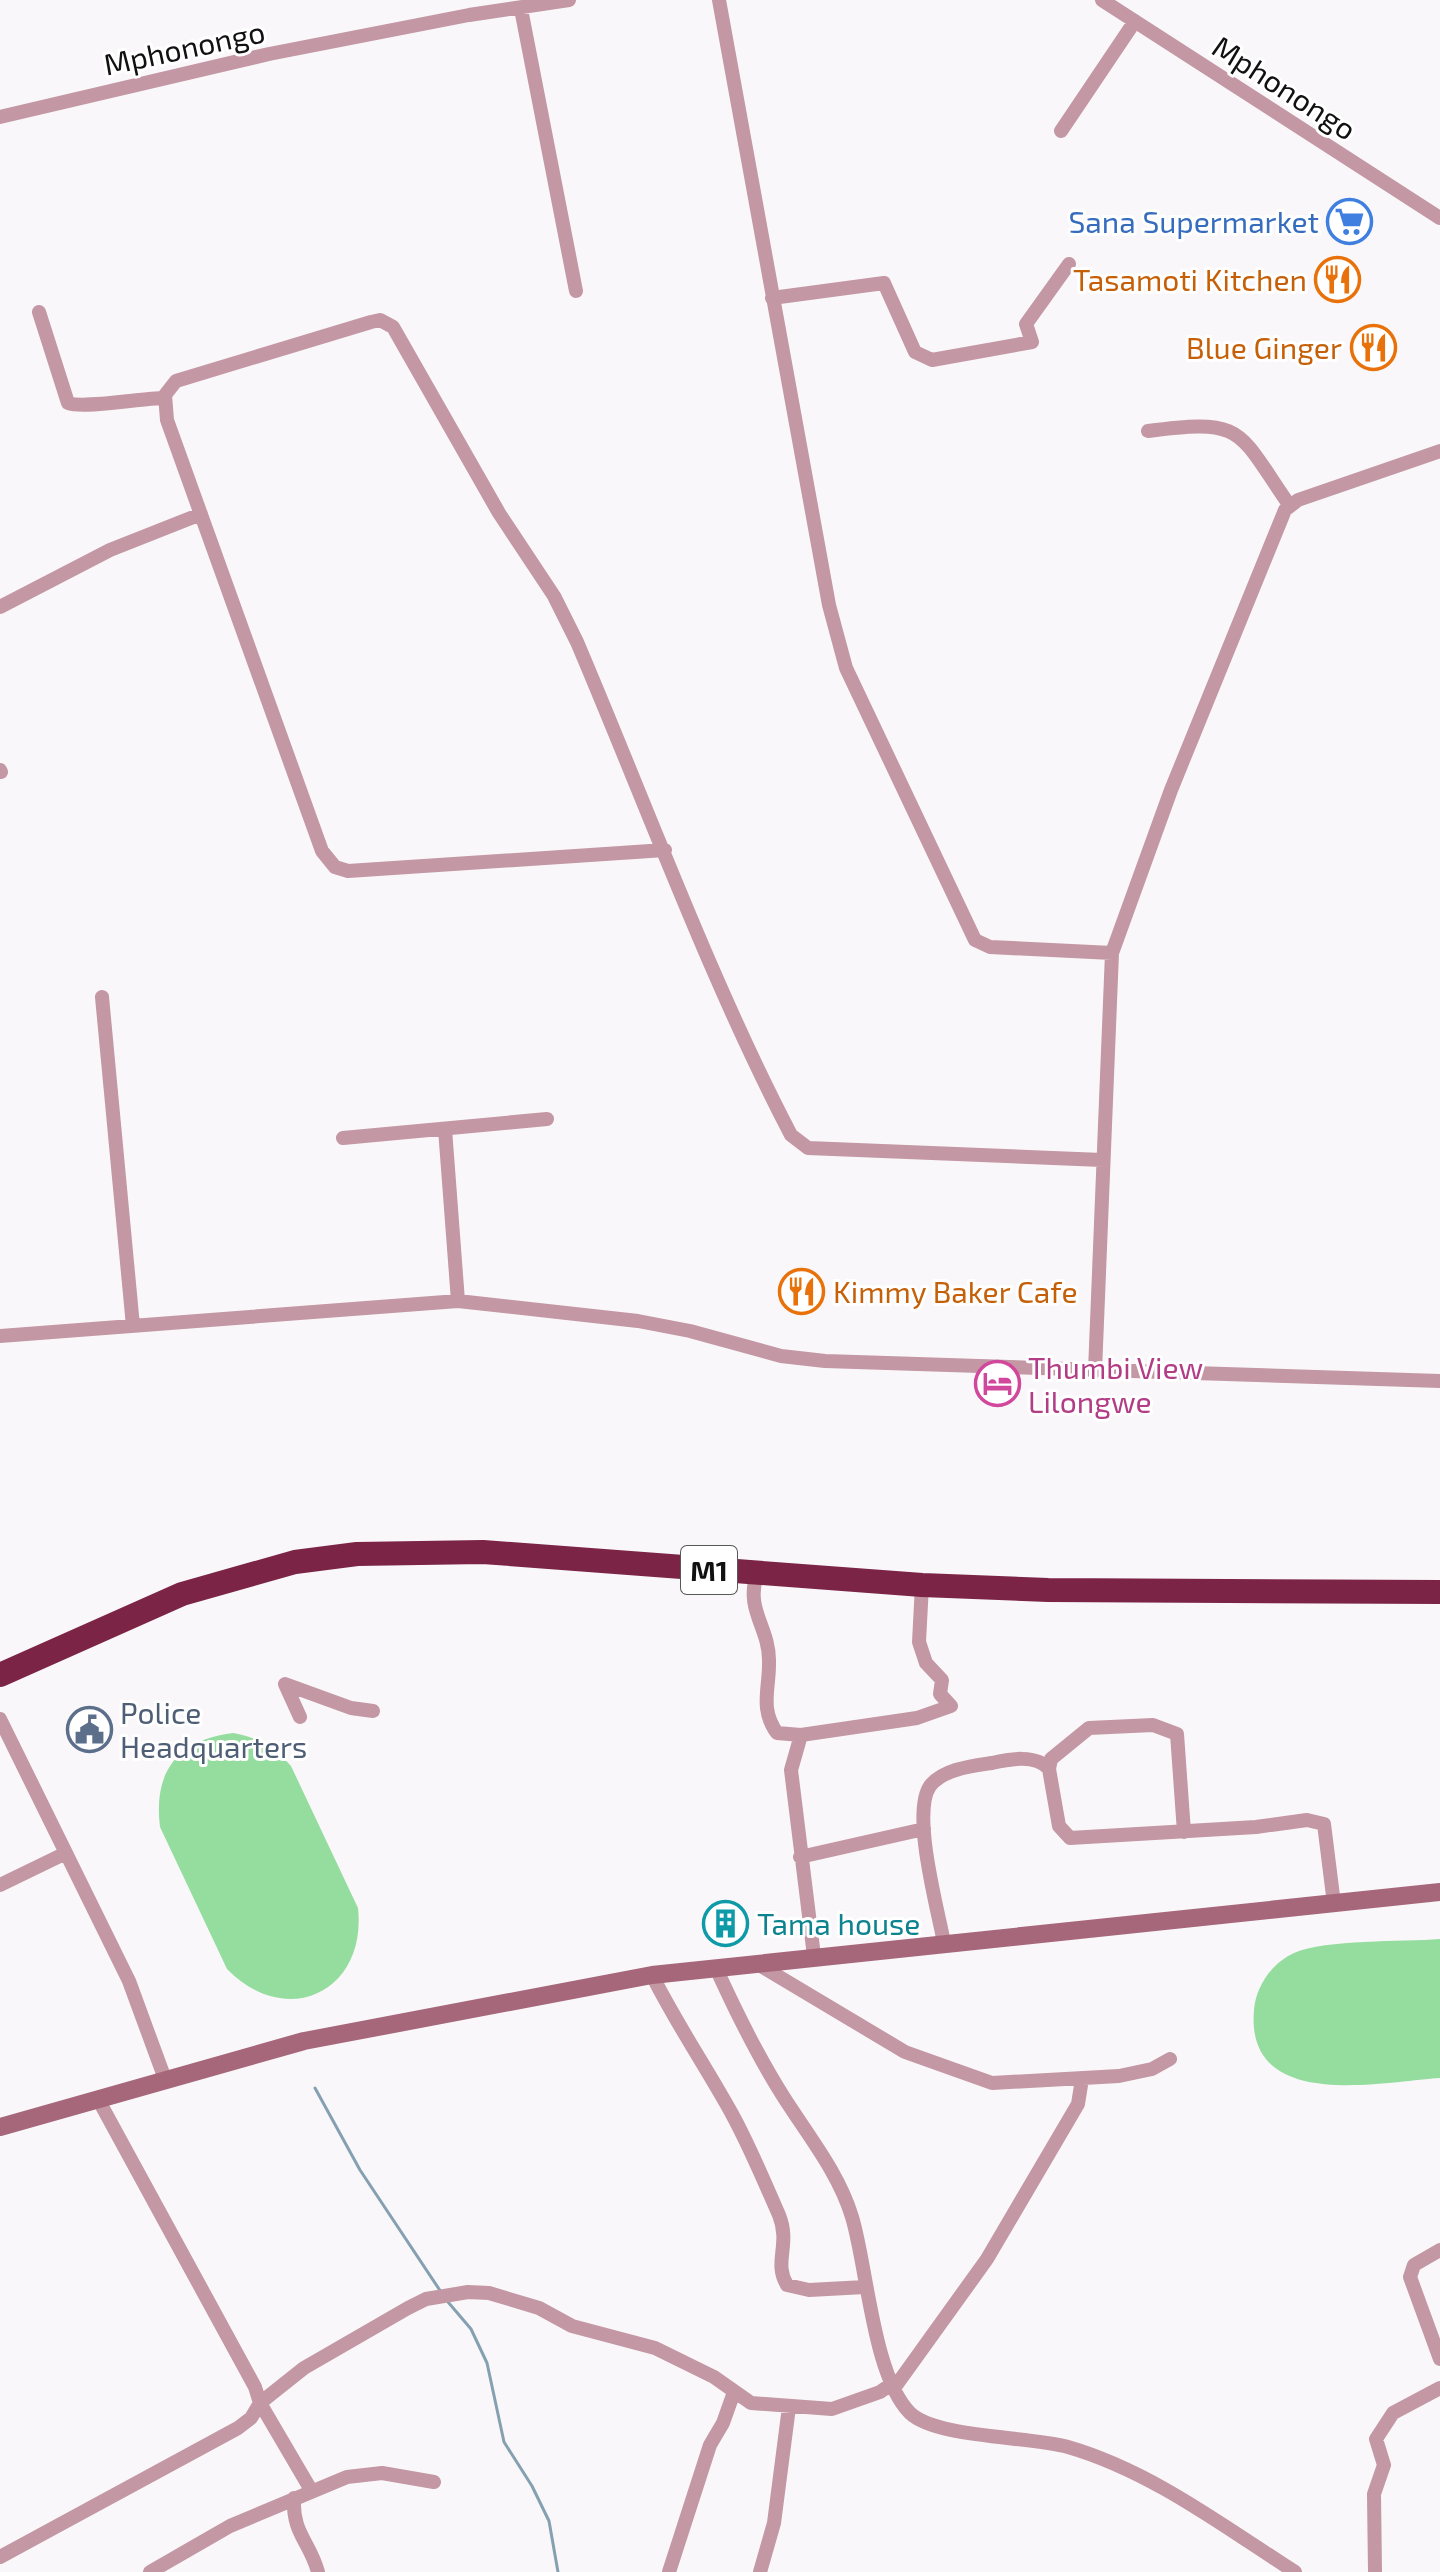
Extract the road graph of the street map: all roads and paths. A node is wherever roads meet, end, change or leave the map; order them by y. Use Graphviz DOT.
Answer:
graph roads {
  1 [pos="569,0"];
  2 [pos="719,0"];
  3 [pos="1102,0"];
  4 [pos="466,7"];
  5 [pos="521,9"];
  6 [pos="1135,21"];
  7 [pos="0,117"];
  8 [pos="1061,131"];
  9 [pos="1440,218"];
  10 [pos="1069,264"];
  11 [pos="576,291"];
  12 [pos="772,298"];
  13 [pos="39,312"];
  14 [pos="164,398"];
  15 [pos="1148,431"];
  16 [pos="1440,451"];
  17 [pos="1290,506"];
  18 [pos="201,514"];
  19 [pos="0,607"];
  20 [pos="665,850"];
  21 [pos="1112,953"];
  22 [pos="102,997"];
  23 [pos="547,1119"];
  24 [pos="445,1129"];
  25 [pos="343,1138"];
  26 [pos="1102,1160"];
  27 [pos="458,1301"];
  28 [pos="133,1326"];
  29 [pos="0,1336"];
  30 [pos="1095,1371"];
  31 [pos="1440,1381"];
  32 [pos="757,1574"];
  33 [pos="1440,1577"];
  34 [pos="922,1585"];
  35 [pos="1440,1592"];
  36 [pos="0,1659"];
  37 [pos="0,1675"];
  38 [pos="373,1711"];
  39 [pos="300,1717"];
  40 [pos="0,1719"];
  41 [pos="801,1735"];
  42 [pos="1049,1769"];
  43 [pos="924,1829"];
  44 [pos="1184,1832"];
  45 [pos="66,1853"];
  46 [pos="800,1857"];
  47 [pos="0,1885"];
  48 [pos="1440,1892"];
  49 [pos="1334,1904"];
  50 [pos="944,1943"];
  51 [pos="814,1956"];
  52 [pos="755,1963"];
  53 [pos="716,1968"];
  54 [pos="652,1975"];
  55 [pos="1170,2059"];
  56 [pos="165,2079"];
  57 [pos="1082,2079"];
  58 [pos="98,2099"];
  59 [pos="0,2127"];
  60 [pos="1440,2250"];
  61 [pos="865,2287"];
  62 [pos="1440,2359"];
  63 [pos="894,2385"];
  64 [pos="1440,2388"];
  65 [pos="734,2392"];
  66 [pos="260,2403"];
  67 [pos="789,2407"];
  68 [pos="434,2482"];
  69 [pos="311,2490"];
  70 [pos="294,2498"];
  71 [pos="0,2557"];
  72 [pos="150,2572"];
  73 [pos="318,2572"];
  74 [pos="669,2572"];
  75 [pos="760,2572"];
  76 [pos="1295,2572"];
  77 [pos="1375,2572"];
  1 -- 5 [label="street, Mphonongo"];
  2 -- 12 [label="street"];
  3 -- 6 [label="street, Mphonongo"];
  4 -- 5 [label="street, Mphonongo"];
  4 -- 7 [label="street, Mphonongo"];
  5 -- 11 [label="street"];
  6 -- 8 [label="street"];
  6 -- 9 [label="street, Mphonongo"];
  10 -- 12 [label="street"];
  12 -- 21 [label="street"];
  13 -- 14 [label="street"];
  14 -- 18 [label="street"];
  14 -- 20 [label="street"];
  15 -- 17 [label="street"];
  16 -- 17 [label="street"];
  17 -- 21 [label="street"];
  18 -- 19 [label="street"];
  18 -- 20 [label="street"];
  20 -- 26 [label="street"];
  21 -- 26 [label="street"];
  22 -- 28 [label="street"];
  23 -- 24 [label="street"];
  24 -- 25 [label="street"];
  24 -- 27 [label="street"];
  26 -- 30 [label="street"];
  27 -- 28 [label="street"];
  27 -- 30 [label="street"];
  28 -- 29 [label="street"];
  30 -- 31 [label="street"];
  32 -- 34 [label="highway, M1"];
  32 -- 37 [label="highway, M1"];
  32 -- 41 [label="street"];
  33 -- 36 [label="highway, M1"];
  34 -- 35 [label="highway, M1"];
  34 -- 41 [label="street"];
  38 -- 39 [label="street"];
  40 -- 45 [label="street"];
  41 -- 46 [label="street"];
  42 -- 43 [label="street"];
  42 -- 44 [label="street"];
  42 -- 44 [label="street"];
  43 -- 46 [label="street"];
  43 -- 50 [label="street"];
  44 -- 49 [label="street"];
  45 -- 47 [label="street"];
  45 -- 56 [label="street"];
  46 -- 51 [label="street"];
  48 -- 49 [label="street"];
  49 -- 50 [label="street"];
  50 -- 51 [label="street"];
  51 -- 52 [label="street"];
  52 -- 53 [label="street"];
  52 -- 57 [label="street"];
  53 -- 54 [label="street"];
  53 -- 61 [label="street"];
  54 -- 56 [label="street"];
  54 -- 61 [label="street"];
  55 -- 57 [label="street"];
  56 -- 58 [label="street"];
  57 -- 63 [label="street"];
  58 -- 59 [label="street"];
  58 -- 66 [label="street"];
  60 -- 62 [label="street"];
  61 -- 63 [label="street"];
  63 -- 67 [label="street"];
  63 -- 76 [label="street"];
  64 -- 77 [label="street"];
  65 -- 66 [label="street"];
  65 -- 67 [label="street"];
  65 -- 74 [label="street"];
  66 -- 69 [label="street"];
  66 -- 71 [label="street"];
  67 -- 75 [label="street"];
  68 -- 69 [label="street"];
  69 -- 70 [label="street"];
  70 -- 72 [label="street"];
  70 -- 73 [label="street"];
}
